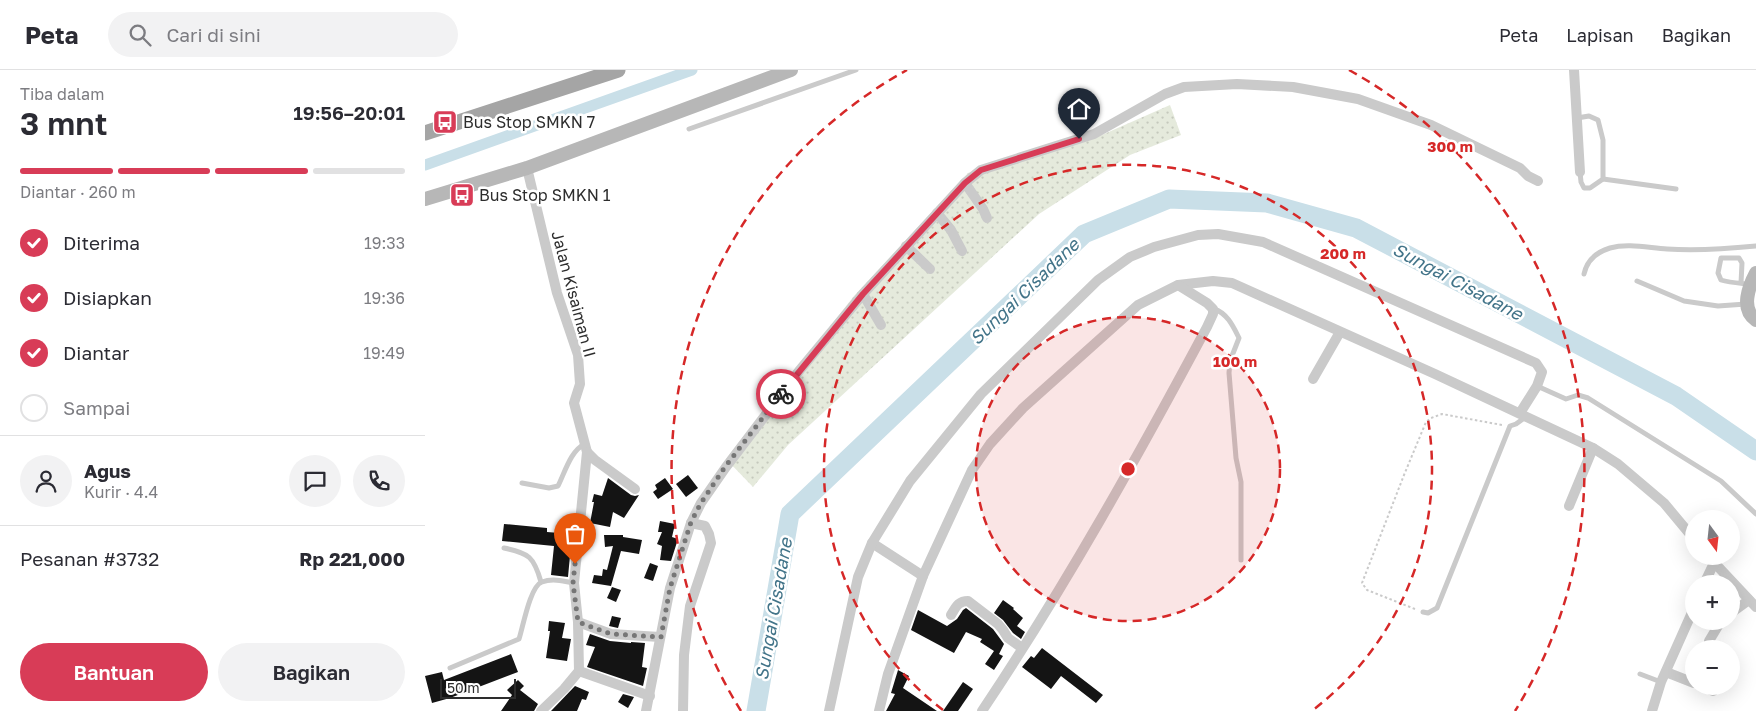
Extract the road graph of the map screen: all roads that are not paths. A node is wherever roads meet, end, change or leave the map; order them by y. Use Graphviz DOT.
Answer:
graph roads {
  1 [pos="618,70"];
  2 [pos="791,70"];
  3 [pos="856,70"];
  4 [pos="1575,70"];
  5 [pos="1577,118"];
  6 [pos="689,129"];
  7 [pos="425,132"];
  8 [pos="527,168"];
  9 [pos="1580,172"];
  10 [pos="1603,179"];
  11 [pos="1538,181"];
  12 [pos="965,183"];
  13 [pos="1676,189"];
  14 [pos="425,199"];
  15 [pos="937,213"];
  16 [pos="987,218"];
  17 [pos="906,246"];
  18 [pos="1756,246"];
  19 [pos="962,251"];
  20 [pos="930,269"];
  21 [pos="1584,274"];
  22 [pos="1749,280"];
  23 [pos="1637,281"];
  24 [pos="1178,285"];
  25 [pos="863,294"];
  26 [pos="1747,304"];
  27 [pos="1213,309"];
  28 [pos="1756,320"];
  29 [pos="881,325"];
  30 [pos="1340,332"];
  31 [pos="1313,378"];
  32 [pos="1537,386"];
  33 [pos="1524,414"];
  34 [pos="587,448"];
  35 [pos="1593,448"];
  36 [pos="522,483"];
  37 [pos="635,489"];
  38 [pos="1569,506"];
  39 [pos="1756,514"];
  40 [pos="691,522"];
  41 [pos="1685,528"];
  42 [pos="872,543"];
  43 [pos="503,548"];
  44 [pos="1241,560"];
  45 [pos="1716,565"];
  46 [pos="923,576"];
  47 [pos="541,582"];
  48 [pos="573,583"];
  49 [pos="1753,603"];
  50 [pos="1740,609"];
  51 [pos="1423,612"];
  52 [pos="951,615"];
  53 [pos="578,622"];
  54 [pos="1685,629"];
  55 [pos="661,637"];
  56 [pos="1023,648"];
  57 [pos="450,668"];
  58 [pos="579,671"];
  59 [pos="1666,672"];
  60 [pos="1640,674"];
  61 [pos="1685,680"];
  62 [pos="1661,682"];
  63 [pos="650,696"];
  64 [pos="541,711"];
  65 [pos="646,711"];
  66 [pos="683,711"];
  67 [pos="829,711"];
  68 [pos="879,711"];
  69 [pos="982,711"];
  70 [pos="1652,711"];
  1 -- 7 [label="main road"];
  2 -- 8 [label="street"];
  3 -- 6 [label="lane"];
  4 -- 5 [label="street"];
  5 -- 9 [label="street"];
  5 -- 10 [label="lane"];
  8 -- 14 [label="street"];
  8 -- 34 [label="street, Jalan Kisaiman II"];
  9 -- 10 [label="lane"];
  10 -- 13 [label="lane"];
  11 -- 12 [label="street"];
  12 -- 15 [label="street"];
  12 -- 16 [label="street"];
  15 -- 17 [label="street"];
  15 -- 19 [label="street"];
  17 -- 20 [label="street"];
  17 -- 25 [label="street"];
  18 -- 21 [label="lane"];
  22 -- 22 [label="lane"];
  22 -- 26 [label="street"];
  23 -- 26 [label="lane"];
  24 -- 27 [label="street"];
  24 -- 30 [label="street"];
  24 -- 46 [label="street"];
  25 -- 29 [label="street"];
  25 -- 40 [label="street"];
  26 -- 28 [label="street"];
  27 -- 44 [label="lane"];
  27 -- 56 [label="street"];
  30 -- 31 [label="street"];
  30 -- 33 [label="street"];
  32 -- 33 [label="street"];
  32 -- 39 [label="lane"];
  32 -- 42 [label="street"];
  33 -- 35 [label="street"];
  33 -- 51 [label="lane"];
  34 -- 36 [label="lane"];
  34 -- 37 [label="street"];
  34 -- 48 [label="street, Jalan Kisaiman II"];
  35 -- 38 [label="street"];
  35 -- 41 [label="street"];
  40 -- 55 [label="street"];
  40 -- 66 [label="street"];
  42 -- 46 [label="street"];
  42 -- 67 [label="street"];
  43 -- 47 [label="lane"];
  45 -- 49 [label="street"];
  46 -- 68 [label="street"];
  47 -- 48 [label="lane"];
  47 -- 57 [label="lane"];
  48 -- 53 [label="street, Jalan Kisaiman II"];
  49 -- 50 [label="street"];
  52 -- 56 [label="street"];
  53 -- 55 [label="street"];
  53 -- 58 [label="street, Jalan Kisaiman II"];
  54 -- 59 [label="street"];
  55 -- 63 [label="street"];
  56 -- 69 [label="street"];
  58 -- 63 [label="street"];
  58 -- 64 [label="street"];
  59 -- 61 [label="street"];
  59 -- 62 [label="street"];
  60 -- 62 [label="lane"];
  62 -- 70 [label="street"];
  63 -- 65 [label="street"];
}
